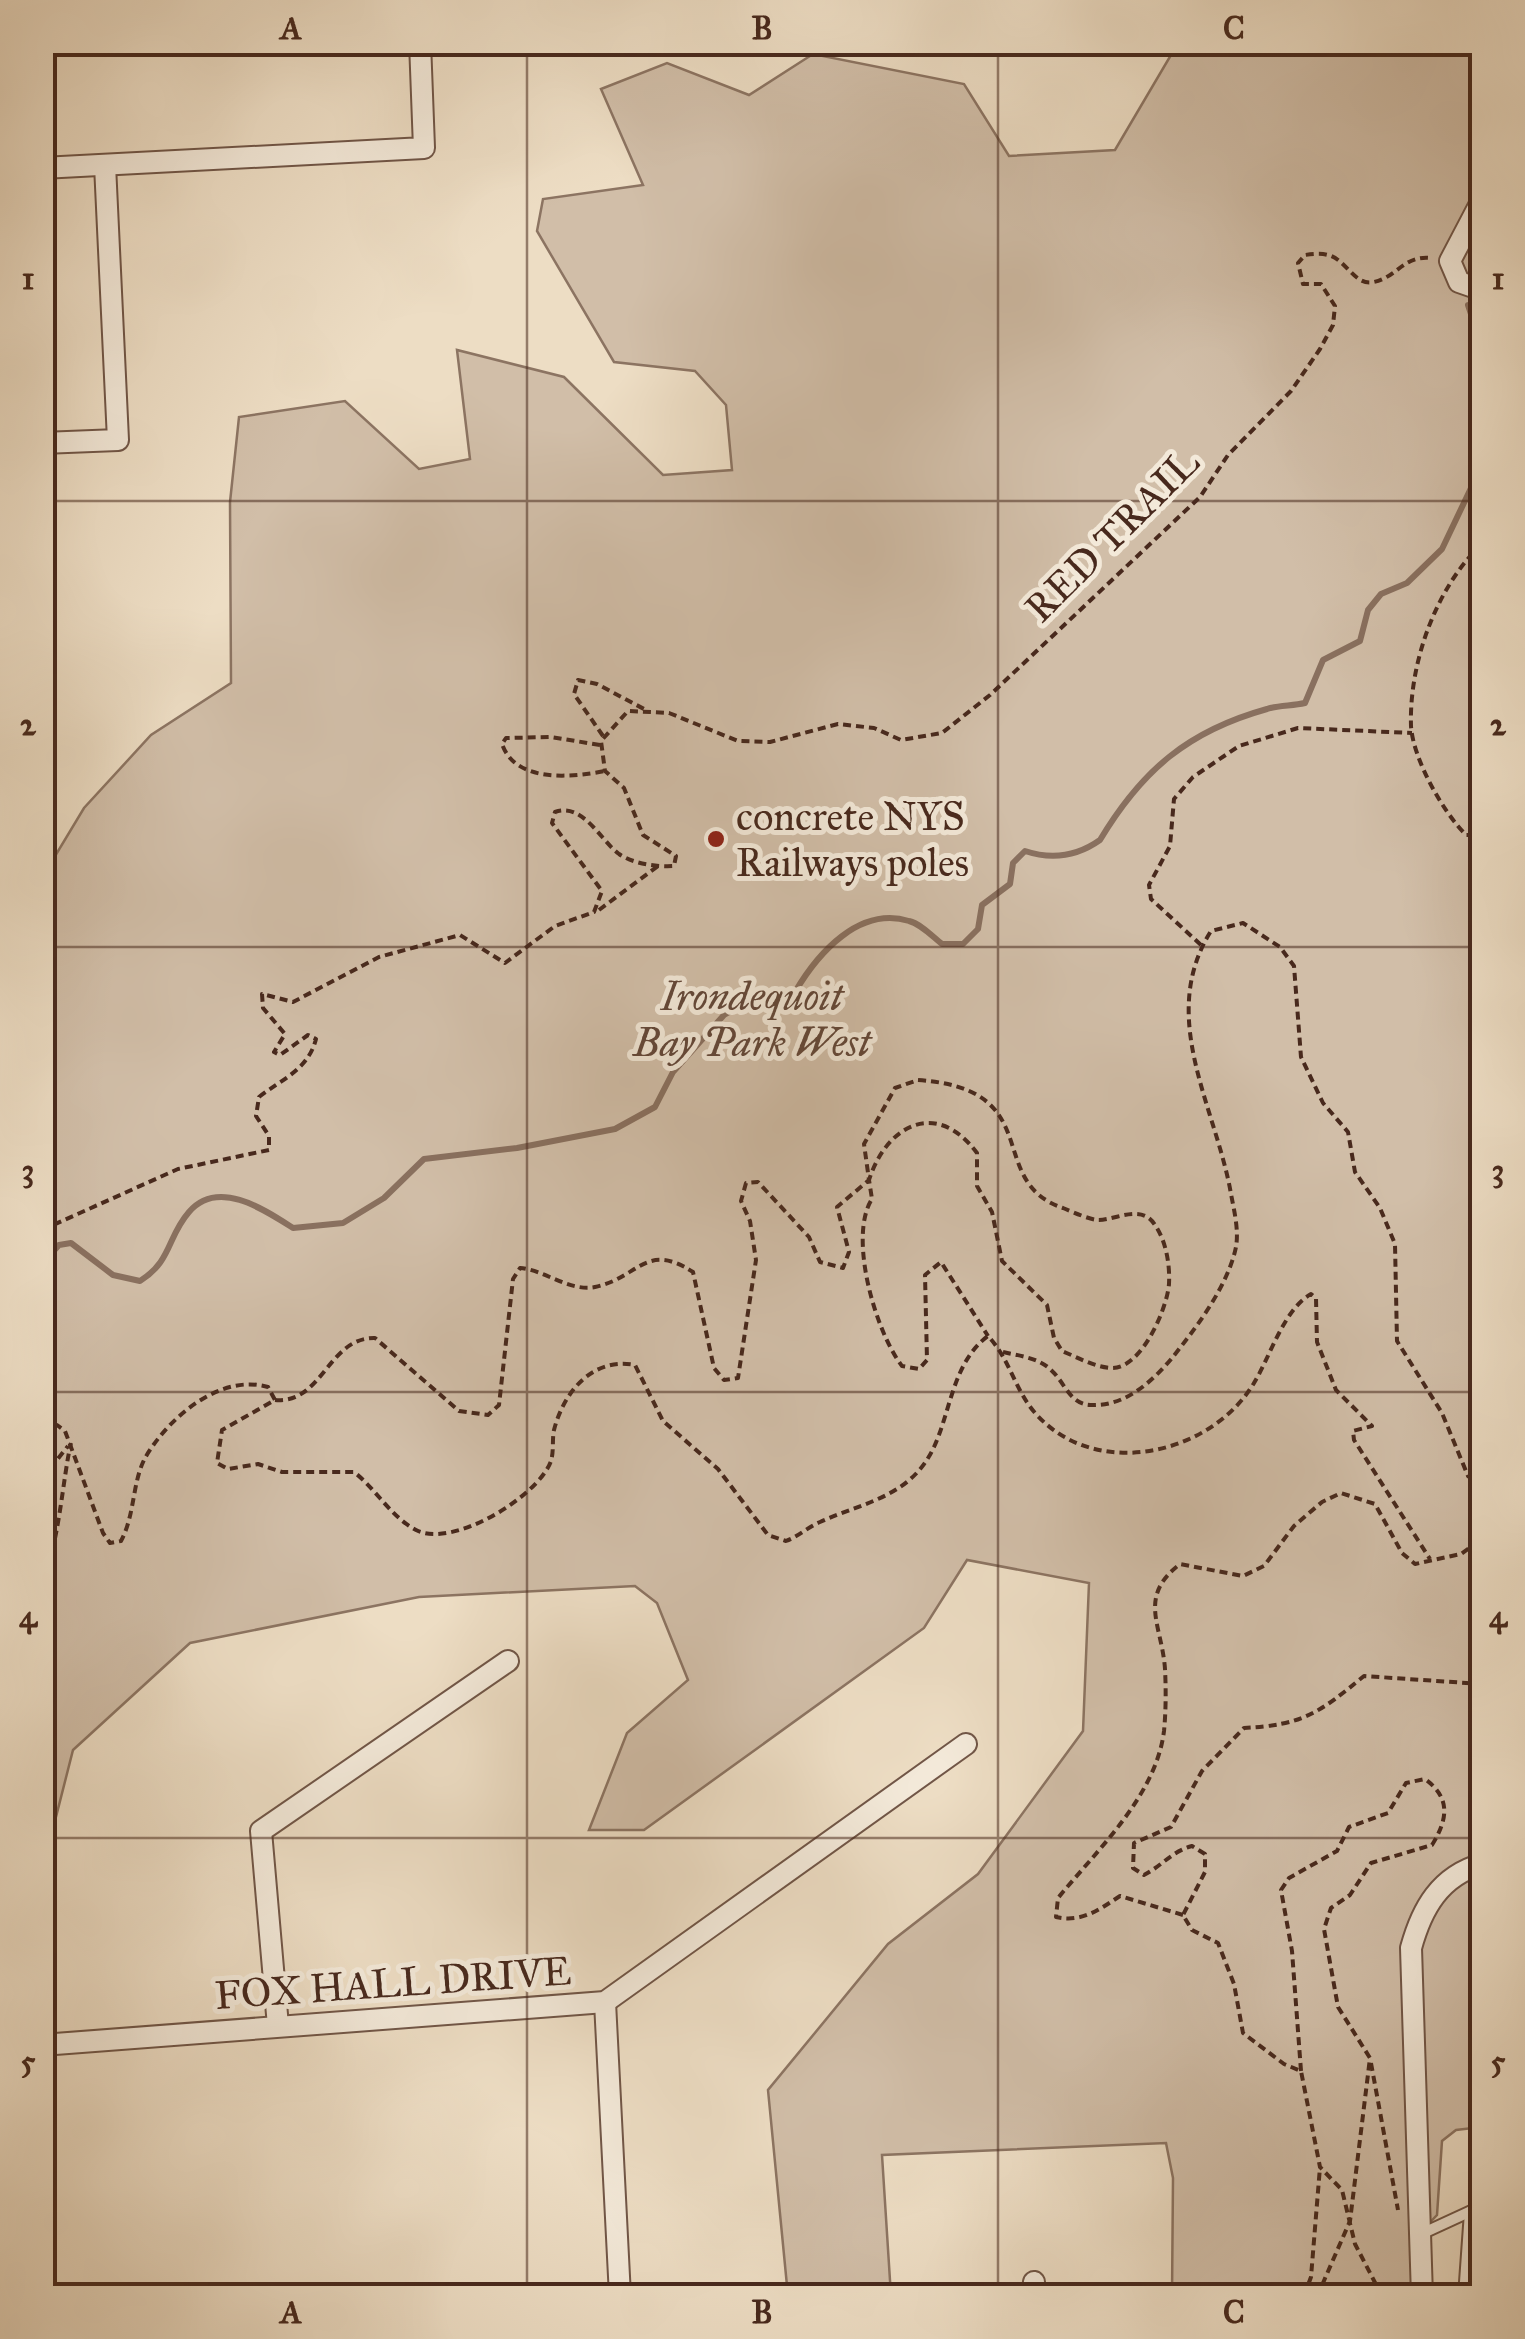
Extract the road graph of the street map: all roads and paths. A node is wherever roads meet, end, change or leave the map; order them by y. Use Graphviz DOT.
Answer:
graph roads {
  1 [pos="420,42"];
  2 [pos="105,165"];
  3 [pos="42,168"];
  4 [pos="1482,200"];
  5 [pos="1450,261"];
  6 [pos="1482,290"];
  7 [pos="42,443"];
  8 [pos="1482,544"];
  9 [pos="648,712"];
  10 [pos="1412,733"];
  11 [pos="604,737"];
  12 [pos="600,745"];
  13 [pos="605,771"];
  14 [pos="1482,834"];
  15 [pos="658,866"];
  16 [pos="594,912"];
  17 [pos="1202,946"];
  18 [pos="870,1180"];
  19 [pos="42,1230"];
  20 [pos="988,1336"];
  21 [pos="1003,1352"];
  22 [pos="275,1400"];
  23 [pos="42,1430"];
  24 [pos="71,1442"];
  25 [pos="42,1479"];
  26 [pos="1482,1486"];
  27 [pos="1482,1539"];
  28 [pos="1430,1560"];
  29 [pos="42,1574"];
  30 [pos="508,1661"];
  31 [pos="1482,1684"];
  32 [pos="966,1744"];
  33 [pos="1482,1864"];
  34 [pos="1183,1915"];
  35 [pos="604,2002"];
  36 [pos="278,2026"];
  37 [pos="42,2045"];
  38 [pos="1370,2058"];
  39 [pos="1301,2070"];
  40 [pos="1320,2167"];
  41 [pos="1482,2206"];
  42 [pos="1470,2212"];
  43 [pos="1350,2221"];
  44 [pos="1412,2230"];
  45 [pos="620,2296"];
  46 [pos="1304,2296"];
  47 [pos="1322,2296"];
  48 [pos="1382,2296"];
  49 [pos="1422,2296"];
  50 [pos="1464,2296"];
  1 -- 2 [label="street"];
  2 -- 3 [label="street"];
  2 -- 7 [label="street"];
  4 -- 5 [label="street"];
  5 -- 6 [label="street"];
  5 -- 9 [label="path, RED TRAIL"];
  8 -- 10 [label="path"];
  9 -- 11 [label="path"];
  9 -- 11 [label="path, RED TRAIL"];
  10 -- 14 [label="path"];
  10 -- 17 [label="path"];
  11 -- 12 [label="path"];
  12 -- 13 [label="path"];
  12 -- 13 [label="path"];
  13 -- 15 [label="path"];
  15 -- 16 [label="path"];
  15 -- 16 [label="path"];
  16 -- 19 [label="path"];
  17 -- 21 [label="path"];
  17 -- 26 [label="path"];
  18 -- 18 [label="path"];
  18 -- 20 [label="path"];
  18 -- 22 [label="path"];
  20 -- 21 [label="path"];
  20 -- 22 [label="path"];
  21 -- 28 [label="path"];
  22 -- 24 [label="path"];
  23 -- 24 [label="path"];
  24 -- 25 [label="path"];
  24 -- 29 [label="path"];
  27 -- 28 [label="path"];
  28 -- 34 [label="path"];
  30 -- 36 [label="street"];
  31 -- 34 [label="path"];
  32 -- 35 [label="street, FOX HALL DRIVE"];
  33 -- 44 [label="street"];
  34 -- 39 [label="path"];
  35 -- 36 [label="street, FOX HALL DRIVE"];
  35 -- 45 [label="street"];
  36 -- 37 [label="street, FOX HALL DRIVE"];
  38 -- 39 [label="path"];
  38 -- 43 [label="path"];
  38 -- 44 [label="path"];
  39 -- 40 [label="path"];
  40 -- 43 [label="path"];
  40 -- 46 [label="path"];
  41 -- 42 [label="lane"];
  42 -- 44 [label="lane"];
  42 -- 50 [label="lane"];
  43 -- 47 [label="path"];
  43 -- 48 [label="path"];
  44 -- 49 [label="street"];
}
